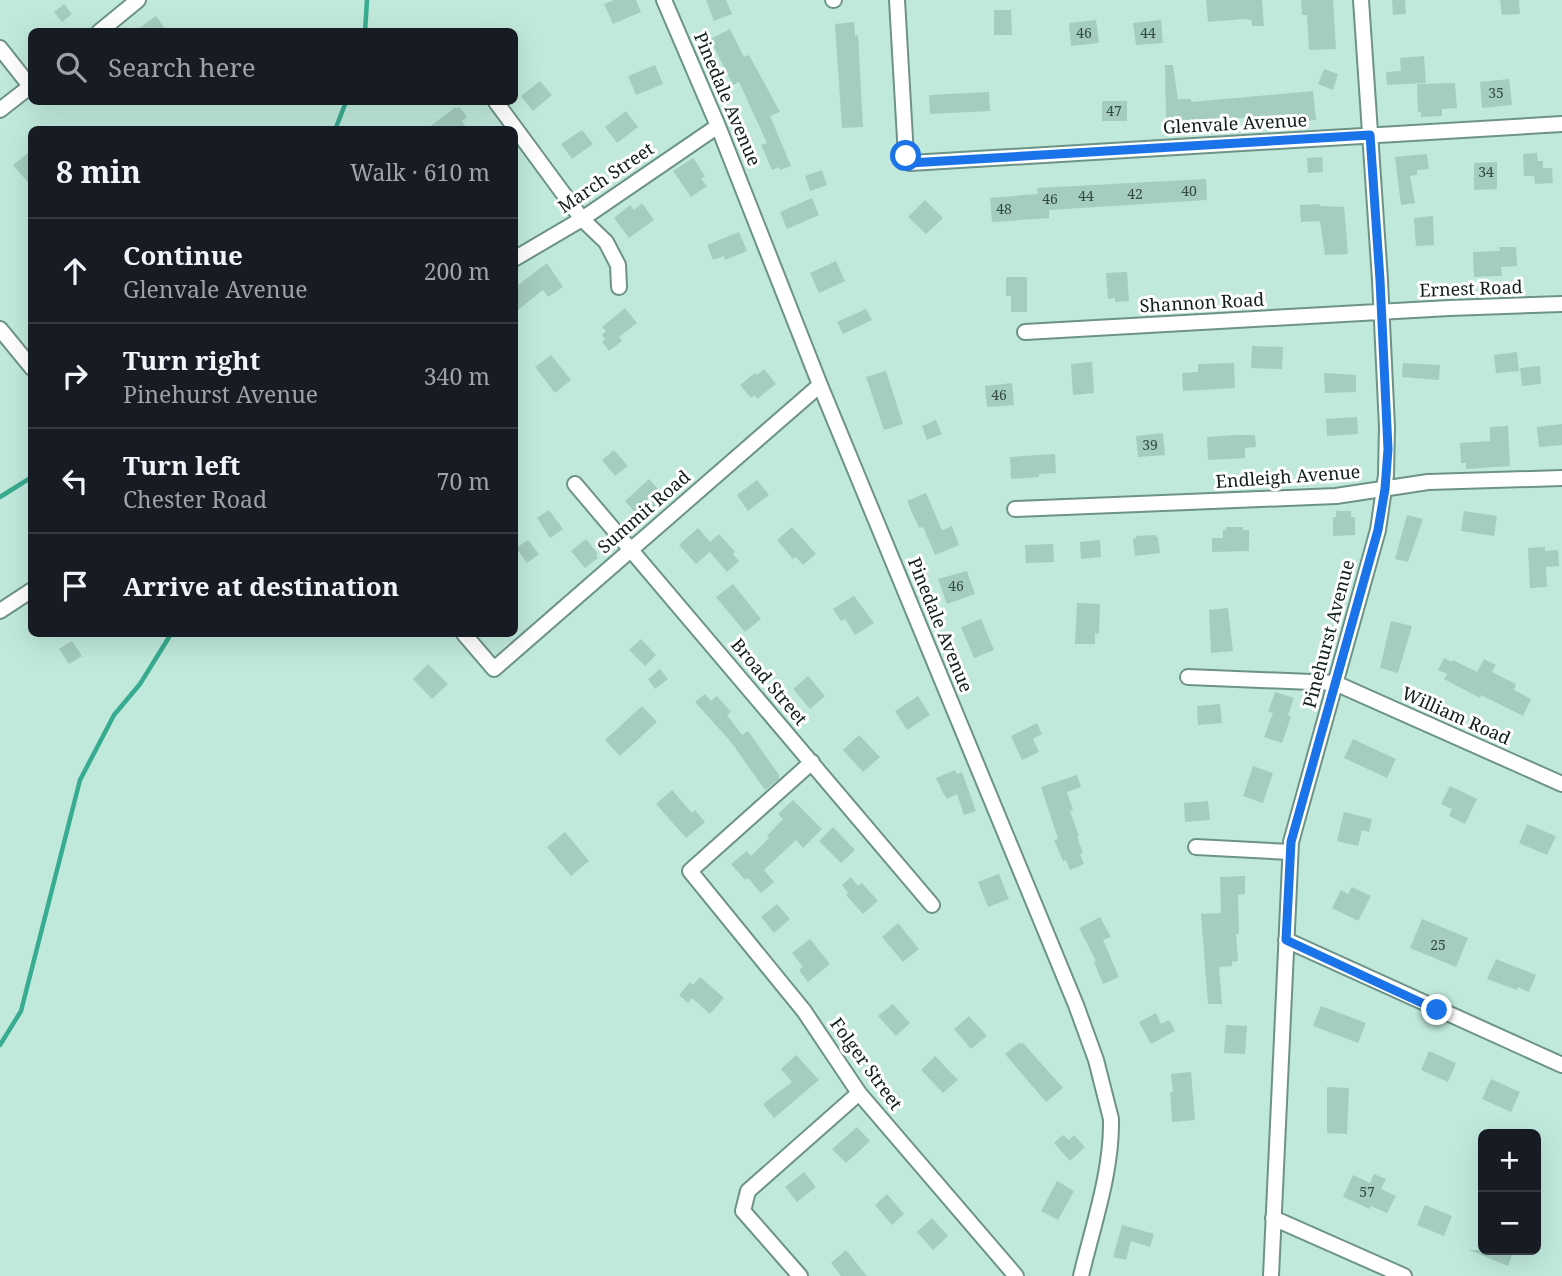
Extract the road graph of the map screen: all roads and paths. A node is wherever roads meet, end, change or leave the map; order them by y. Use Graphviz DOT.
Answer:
graph roads {
  1 [pos="138,0"];
  2 [pos="664,0"];
  3 [pos="897,0"];
  4 [pos="1361,0"];
  5 [pos="104,28"];
  6 [pos="0,48"];
  7 [pos="28,82"];
  8 [pos="28,88"];
  9 [pos="498,105"];
  10 [pos="0,110"];
  11 [pos="1562,124"];
  12 [pos="514,126"];
  13 [pos="718,126"];
  14 [pos="518,132"];
  15 [pos="1370,135"];
  16 [pos="582,219"];
  17 [pos="518,257"];
  18 [pos="619,287"];
  19 [pos="1562,304"];
  20 [pos="1382,312"];
  21 [pos="0,329"];
  22 [pos="1025,332"];
  23 [pos="28,363"];
  24 [pos="820,385"];
  25 [pos="1562,478"];
  26 [pos="575,484"];
  27 [pos="1385,489"];
  28 [pos="1015,509"];
  29 [pos="631,550"];
  30 [pos="28,593"];
  31 [pos="0,611"];
  32 [pos="467,637"];
  33 [pos="1188,677"];
  34 [pos="1335,683"];
  35 [pos="812,762"];
  36 [pos="1562,784"];
  37 [pos="1196,847"];
  38 [pos="1290,852"];
  39 [pos="932,905"];
  40 [pos="1286,940"];
  41 [pos="1562,1065"];
  42 [pos="859,1093"];
  43 [pos="1273,1218"];
  44 [pos="800,1276"];
  45 [pos="1016,1276"];
  46 [pos="1081,1276"];
  47 [pos="1271,1276"];
  48 [pos="1404,1276"];
  1 -- 5 [label="street"];
  2 -- 13 [label="street, Pinedale Avenue"];
  3 -- 15 [label="street, Glenvale Avenue"];
  4 -- 15 [label="street, Pinehurst Avenue"];
  6 -- 7 [label="street"];
  8 -- 10 [label="street"];
  9 -- 12 [label="street"];
  11 -- 15 [label="street, Glenvale Avenue"];
  13 -- 16 [label="street, March Street"];
  13 -- 24 [label="street, Pinedale Avenue"];
  14 -- 16 [label="street"];
  15 -- 20 [label="street, Pinehurst Avenue"];
  16 -- 17 [label="street, March Street"];
  16 -- 18 [label="street"];
  19 -- 20 [label="street, Ernest Road"];
  20 -- 22 [label="street, Shannon Road"];
  20 -- 27 [label="street, Pinehurst Avenue"];
  21 -- 23 [label="street"];
  24 -- 29 [label="street, Summit Road"];
  24 -- 46 [label="street, Pinedale Avenue"];
  25 -- 27 [label="street, Endleigh Avenue"];
  26 -- 29 [label="street, Broad Street"];
  27 -- 28 [label="street, Endleigh Avenue"];
  27 -- 34 [label="street, Pinehurst Avenue"];
  29 -- 32 [label="street, Summit Road"];
  29 -- 35 [label="street, Broad Street"];
  30 -- 31 [label="street"];
  33 -- 34 [label="street"];
  34 -- 36 [label="street, William Road"];
  34 -- 38 [label="street, Pinehurst Avenue"];
  35 -- 39 [label="street, Broad Street"];
  35 -- 42 [label="street, Folger Street"];
  37 -- 38 [label="street"];
  38 -- 40 [label="street, Pinehurst Avenue"];
  40 -- 41 [label="street"];
  40 -- 43 [label="street, Pinehurst Avenue"];
  42 -- 44 [label="street"];
  42 -- 45 [label="street, Folger Street"];
  43 -- 47 [label="street, Pinehurst Avenue"];
  43 -- 48 [label="street"];
}
